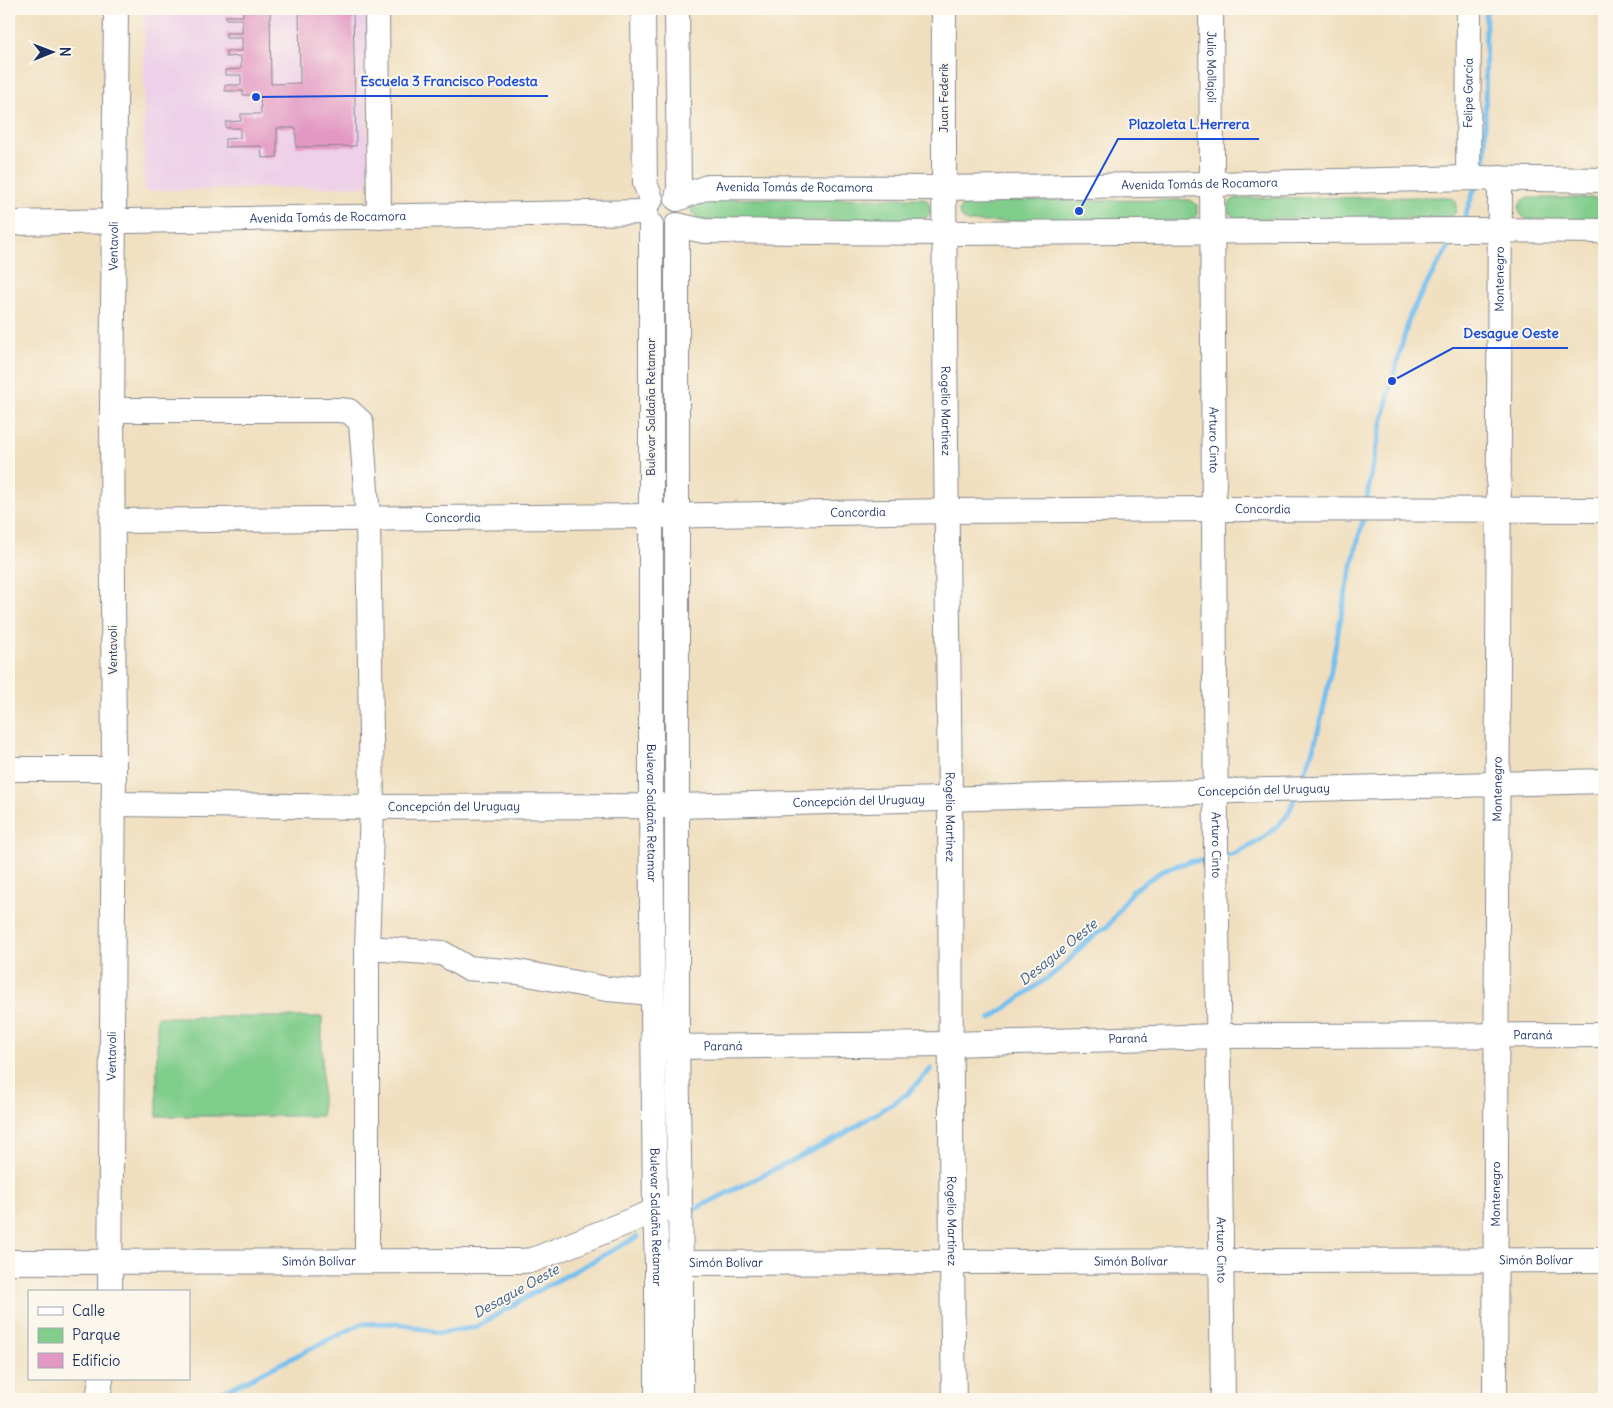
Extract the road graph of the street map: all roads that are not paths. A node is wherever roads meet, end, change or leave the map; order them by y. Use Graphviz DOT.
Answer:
graph roads {
  1 [pos="116,9"];
  2 [pos="377,9"];
  3 [pos="643,9"];
  4 [pos="677,9"];
  5 [pos="944,9"];
  6 [pos="1211,9"];
  7 [pos="1469,9"];
  8 [pos="1481,178"];
  9 [pos="1604,180"];
  10 [pos="1212,184"];
  11 [pos="943,188"];
  12 [pos="677,199"];
  13 [pos="649,212"];
  14 [pos="379,218"];
  15 [pos="114,222"];
  16 [pos="9,224"];
  17 [pos="677,225"];
  18 [pos="1499,230"];
  19 [pos="1604,231"];
  20 [pos="1212,232"];
  21 [pos="945,234"];
  22 [pos="112,410"];
  23 [pos="1214,509"];
  24 [pos="1498,509"];
  25 [pos="1604,510"];
  26 [pos="947,511"];
  27 [pos="650,516"];
  28 [pos="678,516"];
  29 [pos="368,518"];
  30 [pos="112,521"];
  31 [pos="9,769"];
  32 [pos="114,769"];
  33 [pos="1604,782"];
  34 [pos="1498,784"];
  35 [pos="1216,791"];
  36 [pos="950,798"];
  37 [pos="113,804"];
  38 [pos="650,804"];
  39 [pos="678,806"];
  40 [pos="372,807"];
  41 [pos="367,948"];
  42 [pos="652,993"];
  43 [pos="1604,1035"];
  44 [pos="1219,1036"];
  45 [pos="1496,1036"];
  46 [pos="952,1044"];
  47 [pos="653,1047"];
  48 [pos="677,1047"];
  49 [pos="680,1205"];
  50 [pos="654,1211"];
  51 [pos="1222,1260"];
  52 [pos="1604,1260"];
  53 [pos="112,1261"];
  54 [pos="367,1261"];
  55 [pos="1496,1261"];
  56 [pos="9,1262"];
  57 [pos="681,1262"];
  58 [pos="951,1262"];
  59 [pos="657,1263"];
  60 [pos="110,1290"];
  61 [pos="101,1380"];
  62 [pos="98,1399"];
  63 [pos="657,1399"];
  64 [pos="680,1399"];
  65 [pos="954,1399"];
  66 [pos="1223,1399"];
  67 [pos="1495,1399"];
  1 -- 15 [label="street, Ventavoli"];
  2 -- 14 [label="street"];
  3 -- 13 [label="street, Bulevar Saldaña Retamar"];
  4 -- 12 [label="street, Bulevar Saldaña Retamar"];
  5 -- 11 [label="street, Juan Federik"];
  6 -- 10 [label="street, Julio Mollajoli"];
  7 -- 8 [label="street, Felipe García"];
  8 -- 9 [label="street, Avenida Tomás de Rocamora"];
  8 -- 10 [label="street, Avenida Tomás de Rocamora"];
  8 -- 18 [label="street, Montenegro"];
  10 -- 11 [label="street, Avenida Tomás de Rocamora"];
  10 -- 20 [label="street, Julio Mollajoli"];
  11 -- 12 [label="street, Avenida Tomás de Rocamora"];
  11 -- 21 [label="street, Juan Federik"];
  12 -- 13 [label="street"];
  12 -- 17 [label="street, Bulevar Saldaña Retamar"];
  13 -- 14 [label="street, Avenida Tomás de Rocamora"];
  13 -- 17 [label="street"];
  13 -- 27 [label="street, Bulevar Saldaña Retamar"];
  14 -- 15 [label="street, Avenida Tomás de Rocamora"];
  15 -- 16 [label="street, Avenida Tomás de Rocamora"];
  15 -- 22 [label="street, Ventavoli"];
  17 -- 21 [label="street"];
  17 -- 28 [label="street, Bulevar Saldaña Retamar"];
  18 -- 19 [label="street"];
  18 -- 20 [label="street"];
  18 -- 24 [label="street, Montenegro"];
  20 -- 21 [label="street"];
  20 -- 23 [label="street, Arturo Cinto"];
  21 -- 26 [label="street, Rogelio Martínez"];
  22 -- 29 [label="street"];
  22 -- 30 [label="street, Ventavoli"];
  23 -- 24 [label="street, Concordia"];
  23 -- 26 [label="street, Concordia"];
  23 -- 35 [label="street, Arturo Cinto"];
  24 -- 25 [label="street, Concordia"];
  24 -- 34 [label="street, Montenegro"];
  26 -- 28 [label="street, Concordia"];
  26 -- 36 [label="street, Rogelio Martínez"];
  27 -- 28 [label="street, Concordia"];
  27 -- 29 [label="street, Concordia"];
  27 -- 38 [label="street, Bulevar Saldaña Retamar"];
  28 -- 39 [label="street, Bulevar Saldaña Retamar"];
  29 -- 30 [label="street, Concordia"];
  29 -- 40 [label="street"];
  30 -- 32 [label="street, Ventavoli"];
  31 -- 32 [label="street"];
  32 -- 37 [label="street, Ventavoli"];
  33 -- 34 [label="street, Concepción del Uruguay"];
  34 -- 35 [label="street, Concepción del Uruguay"];
  34 -- 45 [label="street, Montenegro"];
  35 -- 36 [label="street, Concepción del Uruguay"];
  35 -- 44 [label="street, Arturo Cinto"];
  36 -- 39 [label="street, Concepción del Uruguay"];
  36 -- 46 [label="street, Rogelio Martínez"];
  37 -- 40 [label="street, Concepción del Uruguay"];
  37 -- 53 [label="street, Ventavoli"];
  38 -- 39 [label="street, Concepción del Uruguay"];
  38 -- 40 [label="street, Concepción del Uruguay"];
  38 -- 42 [label="street, Bulevar Saldaña Retamar"];
  39 -- 48 [label="street, Bulevar Saldaña Retamar"];
  40 -- 41 [label="street"];
  41 -- 42 [label="street"];
  41 -- 54 [label="street"];
  42 -- 47 [label="street, Bulevar Saldaña Retamar"];
  43 -- 45 [label="street, Paraná"];
  44 -- 45 [label="street, Paraná"];
  44 -- 46 [label="street, Paraná"];
  44 -- 51 [label="street, Arturo Cinto"];
  45 -- 55 [label="street, Montenegro"];
  46 -- 48 [label="street, Paraná"];
  46 -- 58 [label="street, Rogelio Martínez"];
  47 -- 48 [label="street, Paraná"];
  47 -- 50 [label="street, Bulevar Saldaña Retamar"];
  48 -- 49 [label="street, Bulevar Saldaña Retamar"];
  49 -- 50 [label="street, Simón Bolívar"];
  49 -- 57 [label="street, Bulevar Saldaña Retamar"];
  50 -- 54 [label="street, Simón Bolívar"];
  50 -- 59 [label="street, Bulevar Saldaña Retamar"];
  51 -- 55 [label="street, Simón Bolívar"];
  51 -- 58 [label="street, Simón Bolívar"];
  51 -- 66 [label="street, Arturo Cinto"];
  52 -- 55 [label="street, Simón Bolívar"];
  53 -- 54 [label="street, Simón Bolívar"];
  53 -- 56 [label="street, Simón Bolívar"];
  53 -- 60 [label="street, Ventavoli"];
  55 -- 67 [label="street, Montenegro"];
  57 -- 58 [label="street, Simón Bolívar"];
  57 -- 59 [label="street, Simón Bolívar"];
  57 -- 64 [label="street, Bulevar Saldaña Retamar"];
  58 -- 65 [label="street, Rogelio Martínez"];
  59 -- 63 [label="street, Bulevar Saldaña Retamar"];
  61 -- 62 [label="street"];
}
